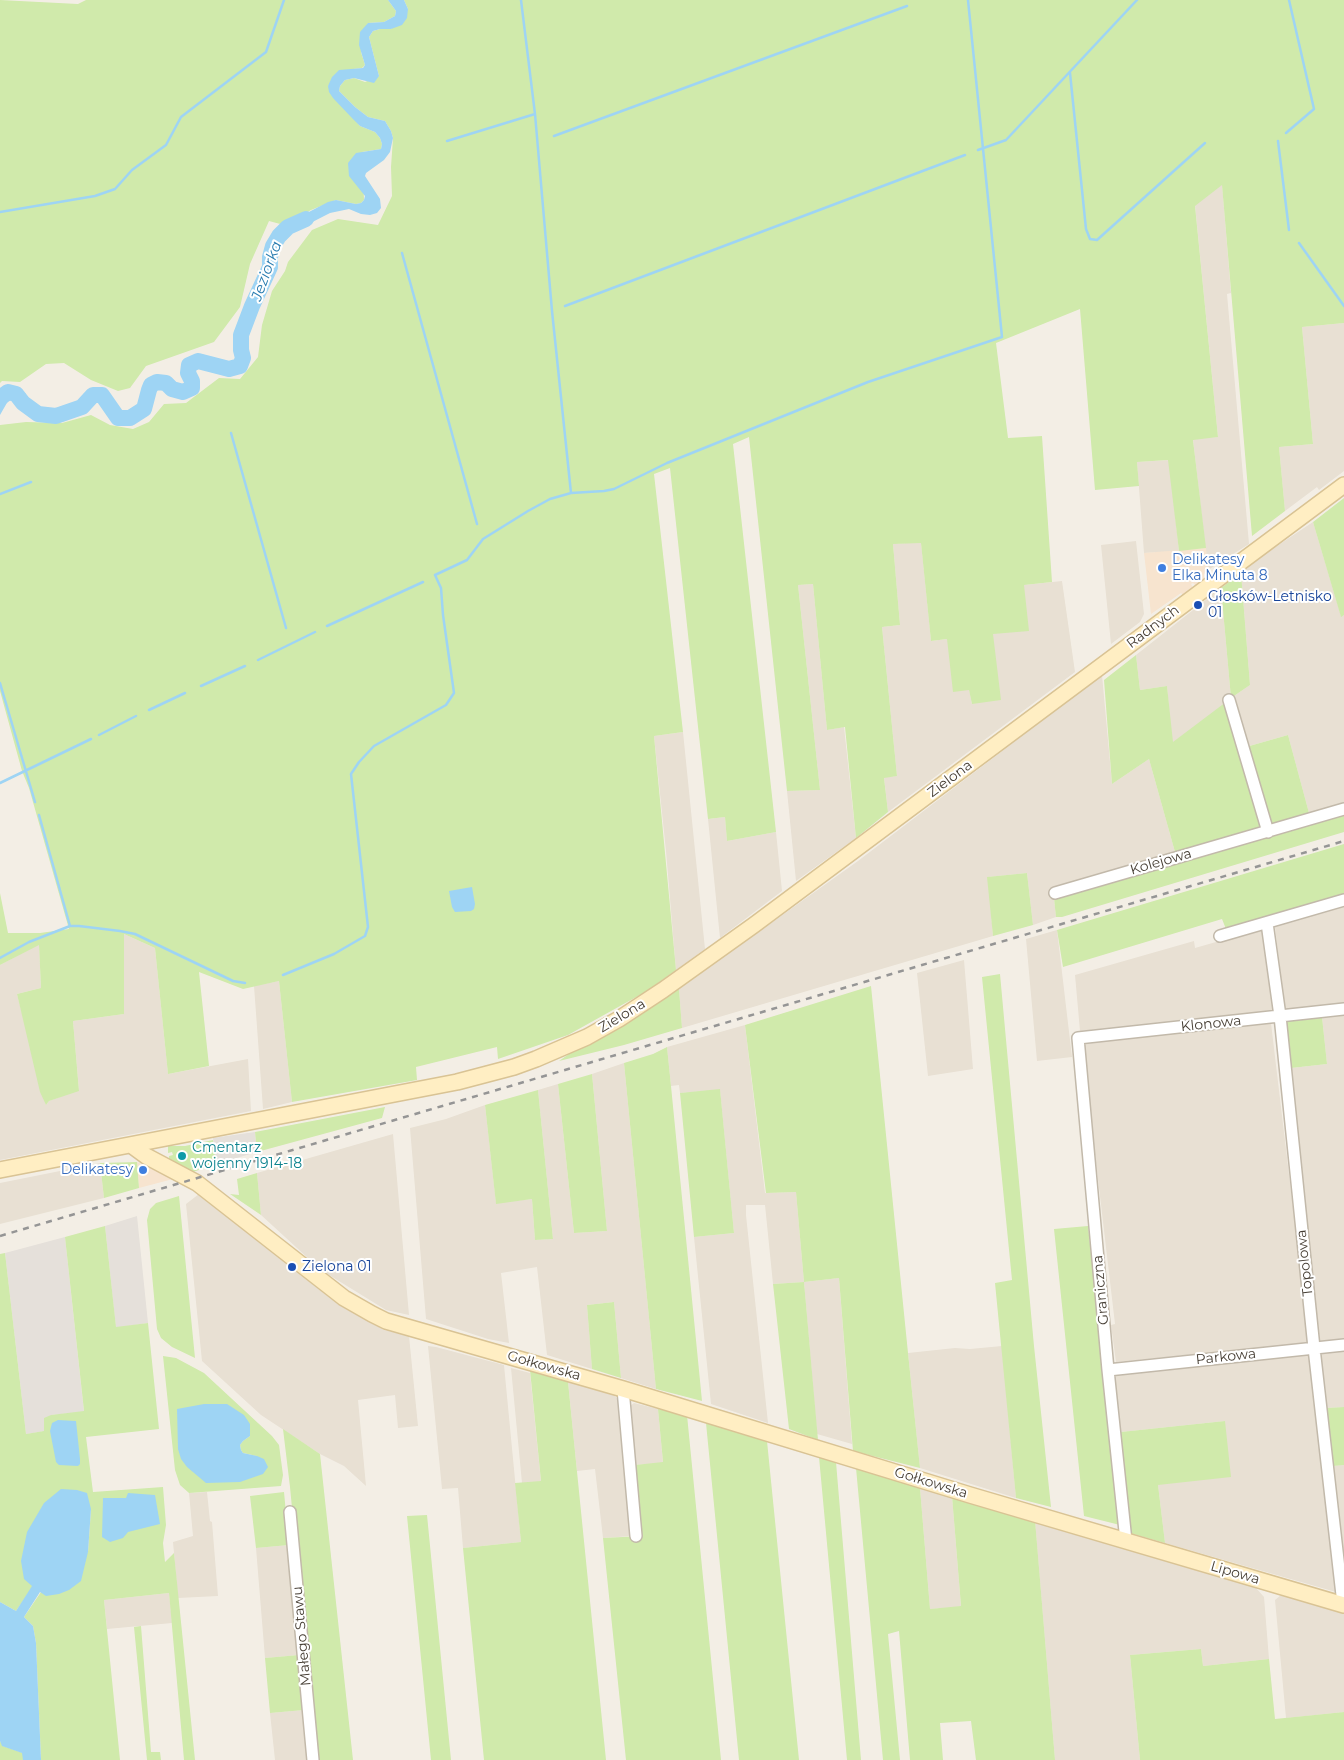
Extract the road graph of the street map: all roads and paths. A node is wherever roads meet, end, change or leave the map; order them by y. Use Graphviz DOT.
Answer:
graph roads {
  1 [pos="1344,485"];
  2 [pos="1229,700"];
  3 [pos="1035,715"];
  4 [pos="1344,809"];
  5 [pos="1268,832"];
  6 [pos="1055,893"];
  7 [pos="1344,900"];
  8 [pos="1267,922"];
  9 [pos="1220,936"];
  10 [pos="1344,1009"];
  11 [pos="1280,1016"];
  12 [pos="1078,1038"];
  13 [pos="131,1145"];
  14 [pos="0,1170"];
  15 [pos="1344,1345"];
  16 [pos="1314,1348"];
  17 [pos="1108,1370"];
  18 [pos="623,1389"];
  19 [pos="290,1512"];
  20 [pos="636,1536"];
  21 [pos="1126,1541"];
  22 [pos="1344,1605"];
  23 [pos="313,1760"];
  1 -- 3 [label="street, Radnych"];
  2 -- 5 [label="street"];
  3 -- 13 [label="street, Zielona"];
  4 -- 5 [label="street, Kolejowa"];
  5 -- 6 [label="street, Kolejowa"];
  7 -- 8 [label="street"];
  8 -- 9 [label="street"];
  8 -- 11 [label="street, Topolowa"];
  10 -- 11 [label="street, Klonowa"];
  11 -- 12 [label="street, Klonowa"];
  11 -- 16 [label="street, Topolowa"];
  12 -- 17 [label="street, Graniczna"];
  13 -- 14 [label="street"];
  13 -- 18 [label="street, Gołkowska"];
  15 -- 16 [label="street, Parkowa"];
  16 -- 17 [label="street, Parkowa"];
  16 -- 22 [label="street, Topolowa"];
  17 -- 21 [label="street, Graniczna"];
  18 -- 20 [label="street"];
  18 -- 21 [label="street, Gołkowska"];
  19 -- 23 [label="street, Małego Stawu"];
  21 -- 22 [label="street, Lipowa"];
}
